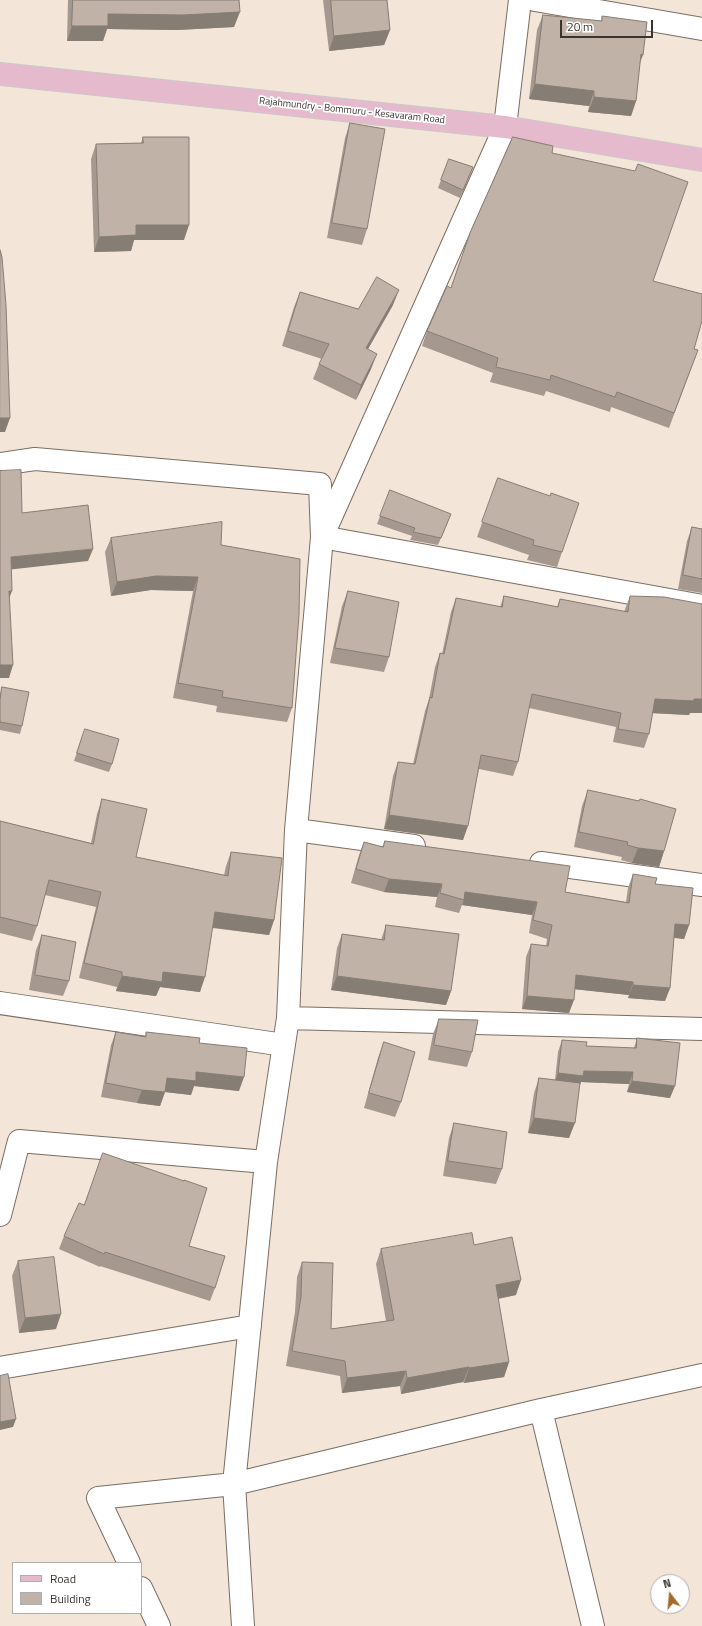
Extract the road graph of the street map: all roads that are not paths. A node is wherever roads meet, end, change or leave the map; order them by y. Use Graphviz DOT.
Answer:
graph roads {
  1 [pos="520,0"];
  2 [pos="535,0"];
  3 [pos="702,29"];
  4 [pos="0,74"];
  5 [pos="505,127"];
  6 [pos="702,160"];
  7 [pos="0,464"];
  8 [pos="322,537"];
  9 [pos="702,606"];
  10 [pos="296,830"];
  11 [pos="437,849"];
  12 [pos="522,861"];
  13 [pos="702,885"];
  14 [pos="0,1003"];
  15 [pos="288,1018"];
  16 [pos="702,1030"];
  17 [pos="284,1045"];
  18 [pos="266,1162"];
  19 [pos="0,1215"];
  20 [pos="250,1326"];
  21 [pos="0,1368"];
  22 [pos="702,1375"];
  23 [pos="540,1410"];
  24 [pos="234,1484"];
  25 [pos="129,1562"];
  26 [pos="142,1590"];
  27 [pos="159,1626"];
  28 [pos="243,1626"];
  29 [pos="592,1626"];
  1 -- 5 [label="street"];
  2 -- 3 [label="street"];
  4 -- 5 [label="main road, Rajahmundry - Bommuru - Kesavaram Road"];
  5 -- 6 [label="main road, Rajahmundry - Bommuru - Kesavaram Road"];
  5 -- 8 [label="street"];
  7 -- 8 [label="street"];
  8 -- 9 [label="street"];
  8 -- 10 [label="street"];
  10 -- 11 [label="street"];
  10 -- 15 [label="street"];
  12 -- 13 [label="street"];
  14 -- 17 [label="street"];
  15 -- 16 [label="street"];
  15 -- 17 [label="street"];
  17 -- 18 [label="street"];
  18 -- 19 [label="street"];
  18 -- 20 [label="street"];
  20 -- 21 [label="street"];
  20 -- 24 [label="street"];
  22 -- 23 [label="street"];
  23 -- 24 [label="street"];
  23 -- 29 [label="street"];
  24 -- 25 [label="street"];
  24 -- 28 [label="street"];
  26 -- 27 [label="street"];
}
